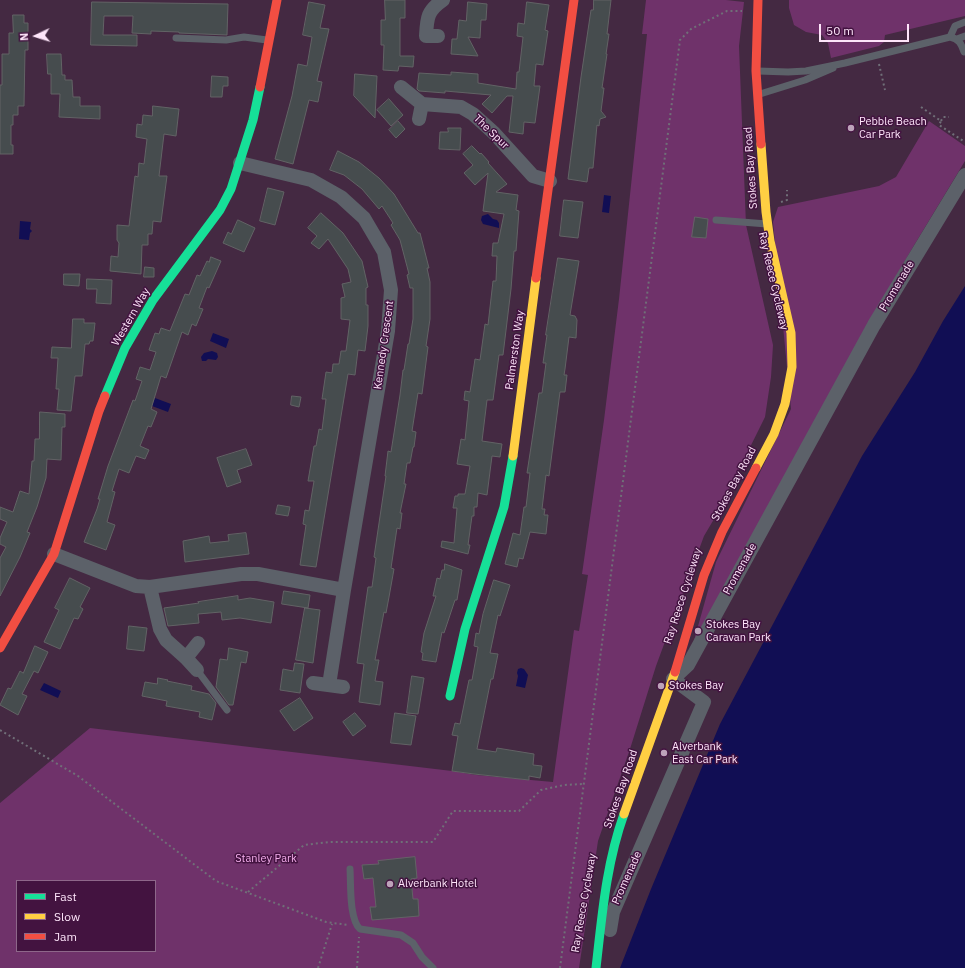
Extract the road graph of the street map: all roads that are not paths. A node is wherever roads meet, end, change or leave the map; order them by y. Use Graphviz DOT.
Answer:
graph roads {
  1 [pos="277,0"];
  2 [pos="443,0"];
  3 [pos="574,0"];
  4 [pos="758,0"];
  5 [pos="965,22"];
  6 [pos="438,36"];
  7 [pos="965,36"];
  8 [pos="176,38"];
  9 [pos="953,38"];
  10 [pos="269,40"];
  11 [pos="964,52"];
  12 [pos="844,63"];
  13 [pos="756,71"];
  14 [pos="401,87"];
  15 [pos="758,94"];
  16 [pos="422,104"];
  17 [pos="419,119"];
  18 [pos="240,163"];
  19 [pos="965,175"];
  20 [pos="550,181"];
  21 [pos="716,220"];
  22 [pos="767,224"];
  23 [pos="54,554"];
  24 [pos="150,587"];
  25 [pos="344,590"];
  26 [pos="198,643"];
  27 [pos="0,648"];
  28 [pos="186,658"];
  29 [pos="197,670"];
  30 [pos="673,679"];
  31 [pos="313,683"];
  32 [pos="450,696"];
  33 [pos="227,710"];
  34 [pos="350,869"];
  35 [pos="433,968"];
  36 [pos="596,968"];
  37 [pos="603,968"];
  1 -- 10 [label="street, Western Way"];
  2 -- 6 [label="street"];
  3 -- 20 [label="street, Palmerston Way"];
  4 -- 13 [label="street, Stokes Bay Road"];
  5 -- 9 [label="lane"];
  7 -- 9 [label="lane"];
  8 -- 10 [label="lane"];
  9 -- 11 [label="lane"];
  9 -- 12 [label="lane"];
  10 -- 18 [label="street, Western Way"];
  12 -- 13 [label="lane"];
  12 -- 15 [label="lane"];
  13 -- 15 [label="street, Stokes Bay Road"];
  14 -- 16 [label="street"];
  15 -- 22 [label="street, Stokes Bay Road"];
  16 -- 17 [label="street"];
  16 -- 20 [label="street, The Spur"];
  18 -- 23 [label="street, Western Way"];
  18 -- 25 [label="street, Kennedy Crescent"];
  19 -- 30 [label="street, Promenade"];
  20 -- 32 [label="street, Palmerston Way"];
  21 -- 22 [label="lane"];
  22 -- 30 [label="street, Stokes Bay Road"];
  23 -- 24 [label="street"];
  23 -- 27 [label="street, Western Way"];
  24 -- 25 [label="street"];
  24 -- 28 [label="street"];
  25 -- 31 [label="street, Kennedy Crescent"];
  26 -- 28 [label="street"];
  28 -- 29 [label="street"];
  29 -- 33 [label="lane"];
  30 -- 36 [label="street, Stokes Bay Road"];
  30 -- 37 [label="street, Promenade"];
  34 -- 35 [label="lane"];
}
